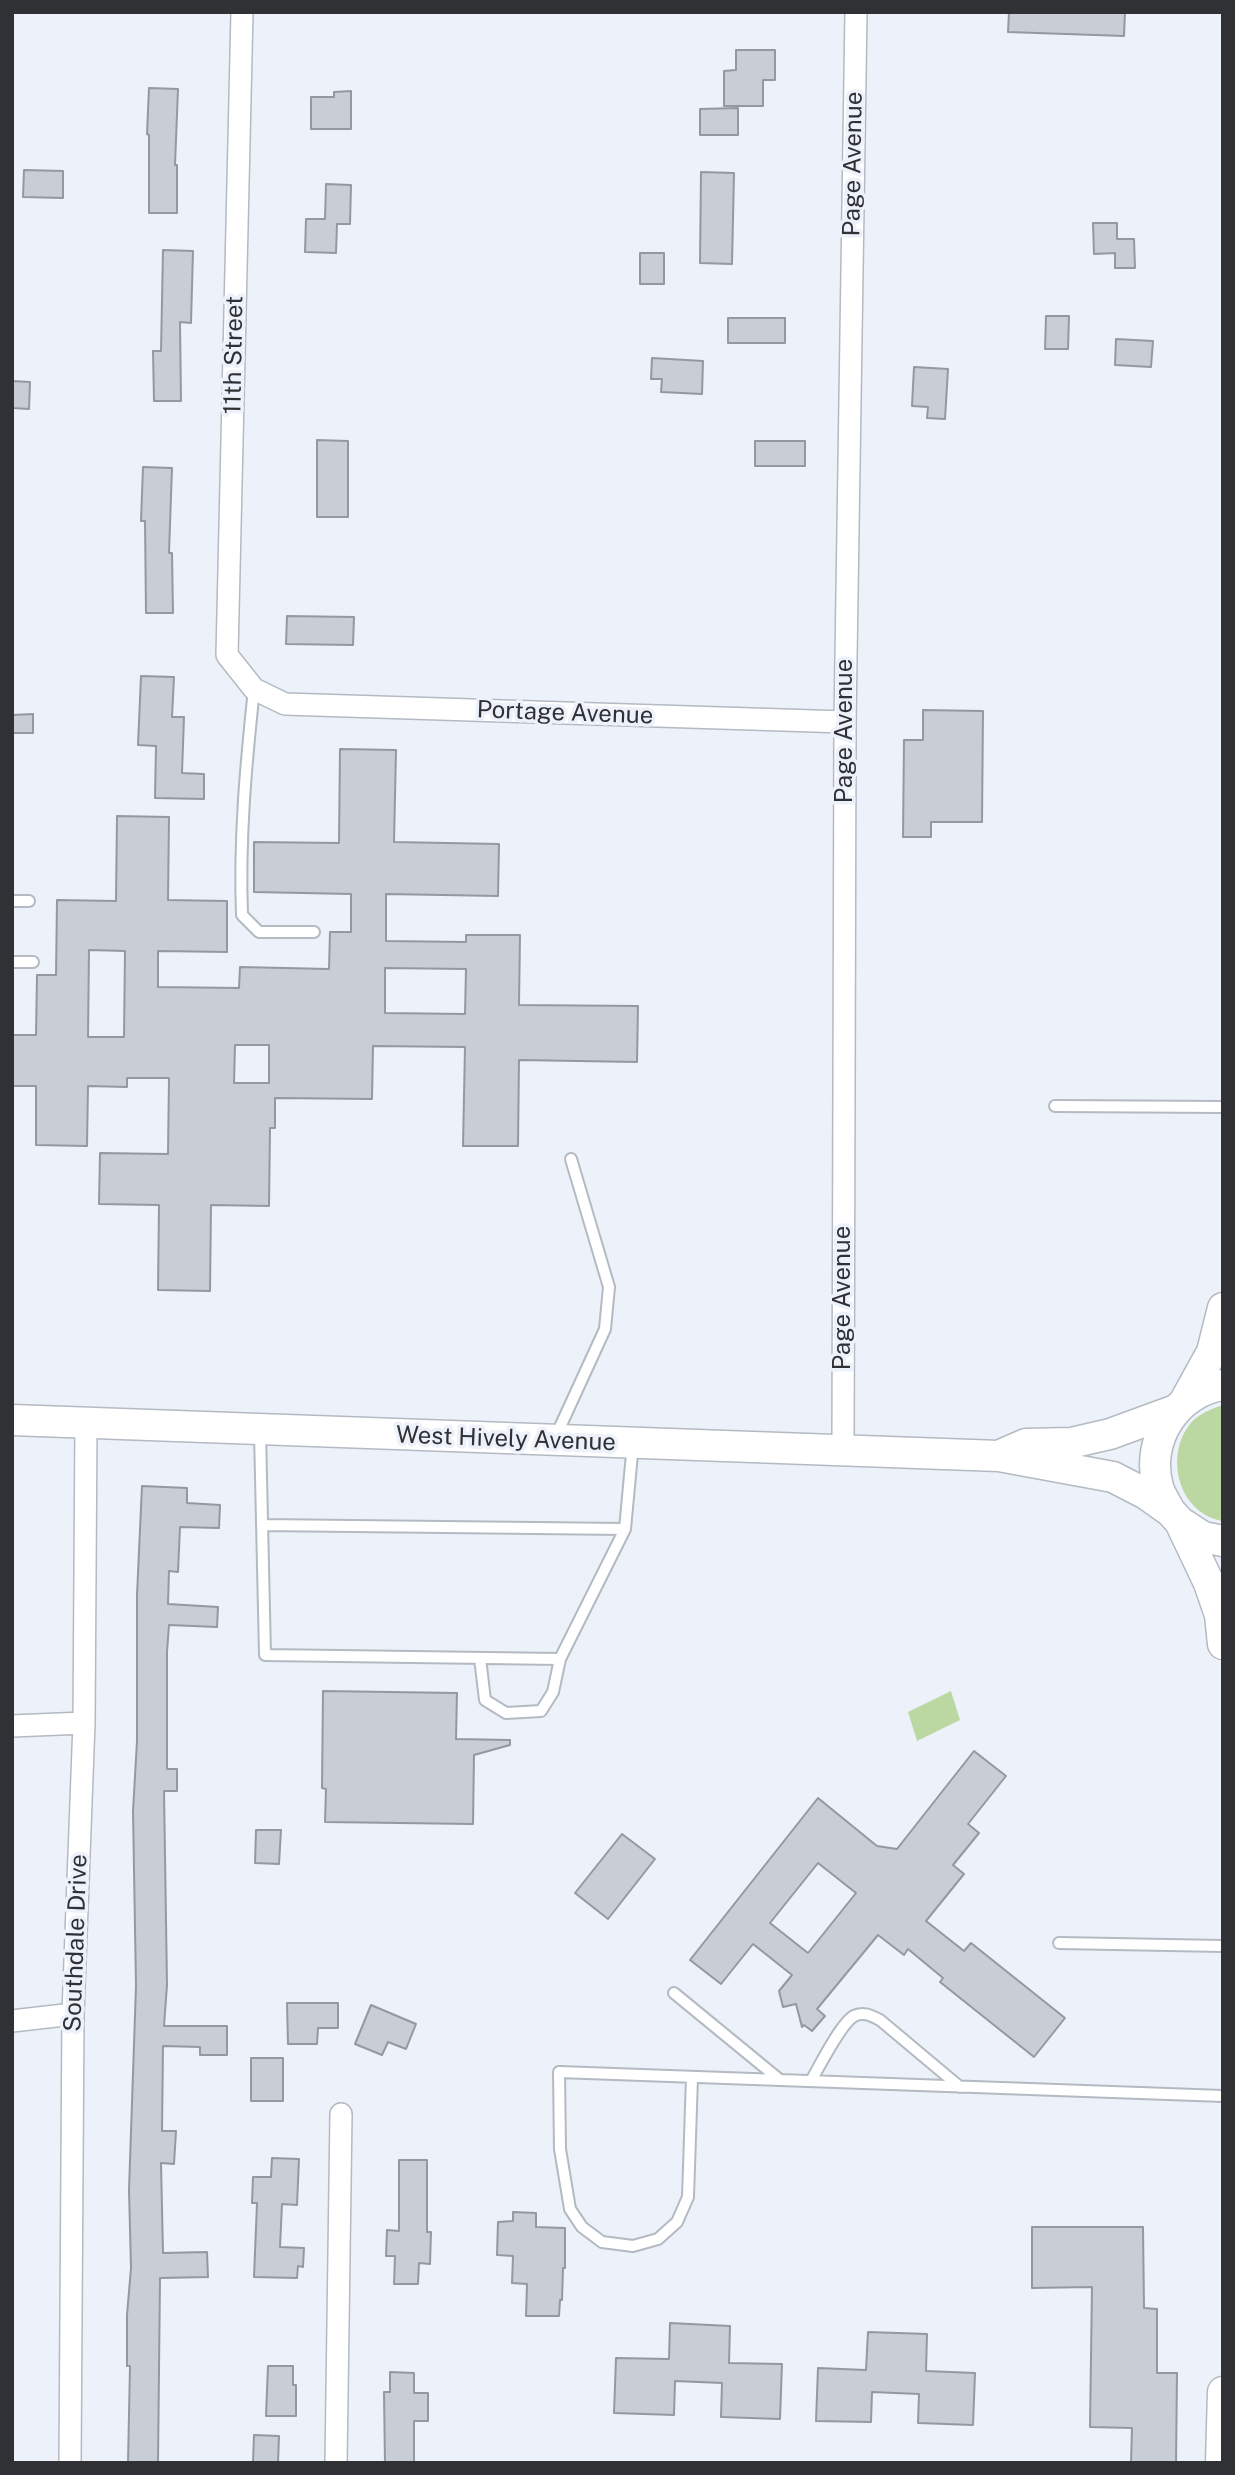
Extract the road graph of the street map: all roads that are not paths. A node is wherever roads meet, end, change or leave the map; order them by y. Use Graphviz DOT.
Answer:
graph roads {
  1 [pos="242,12"];
  2 [pos="856,12"];
  3 [pos="254,689"];
  4 [pos="845,722"];
  5 [pos="12,901"];
  6 [pos="29,901"];
  7 [pos="314,932"];
  8 [pos="12,962"];
  9 [pos="33,962"];
  10 [pos="1055,1106"];
  11 [pos="1223,1107"];
  12 [pos="571,1159"];
  13 [pos="1223,1308"];
  14 [pos="1223,1385"];
  15 [pos="1180,1405"];
  16 [pos="12,1420"];
  17 [pos="86,1423"];
  18 [pos="260,1429"];
  19 [pos="554,1440"];
  20 [pos="634,1443"];
  21 [pos="843,1450"];
  22 [pos="999,1456"];
  23 [pos="1175,1516"];
  24 [pos="262,1525"];
  25 [pos="625,1529"];
  26 [pos="1223,1541"];
  27 [pos="1223,1644"];
  28 [pos="480,1658"];
  29 [pos="560,1659"];
  30 [pos="84,1724"];
  31 [pos="12,1726"];
  32 [pos="1059,1943"];
  33 [pos="1223,1946"];
  34 [pos="674,1993"];
  35 [pos="74,2014"];
  36 [pos="12,2021"];
  37 [pos="692,2077"];
  38 [pos="780,2080"];
  39 [pos="811,2081"];
  40 [pos="960,2087"];
  41 [pos="1223,2096"];
  42 [pos="341,2114"];
  43 [pos="1223,2392"];
  44 [pos="70,2463"];
  45 [pos="336,2463"];
  46 [pos="1221,2463"];
  1 -- 3 [label="street, 11th Street"];
  2 -- 4 [label="street, Page Avenue"];
  3 -- 4 [label="street, Portage Avenue"];
  3 -- 7 [label="lane"];
  4 -- 21 [label="street, Page Avenue"];
  5 -- 6 [label="lane"];
  8 -- 9 [label="lane"];
  10 -- 11 [label="lane"];
  12 -- 19 [label="lane"];
  13 -- 15 [label="street"];
  14 -- 15 [label="street"];
  15 -- 22 [label="street"];
  15 -- 23 [label="street"];
  16 -- 17 [label="street, West Hively Avenue"];
  17 -- 18 [label="street, West Hively Avenue"];
  17 -- 30 [label="street, Southdale Drive"];
  18 -- 19 [label="street, West Hively Avenue"];
  18 -- 24 [label="lane"];
  19 -- 20 [label="street, West Hively Avenue"];
  20 -- 21 [label="street, West Hively Avenue"];
  20 -- 25 [label="lane"];
  21 -- 22 [label="street, West Hively Avenue"];
  22 -- 23 [label="street"];
  23 -- 26 [label="street"];
  23 -- 27 [label="street"];
  24 -- 25 [label="lane"];
  24 -- 28 [label="lane"];
  25 -- 29 [label="lane"];
  28 -- 29 [label="lane"];
  28 -- 29 [label="lane"];
  30 -- 31 [label="street"];
  30 -- 35 [label="street, Southdale Drive"];
  32 -- 33 [label="lane"];
  34 -- 38 [label="lane"];
  35 -- 36 [label="street"];
  35 -- 44 [label="street, Southdale Drive"];
  37 -- 37 [label="lane"];
  37 -- 38 [label="lane"];
  38 -- 39 [label="lane"];
  39 -- 40 [label="lane"];
  39 -- 40 [label="lane"];
  40 -- 41 [label="lane"];
  42 -- 45 [label="street"];
  43 -- 46 [label="street"];
}
